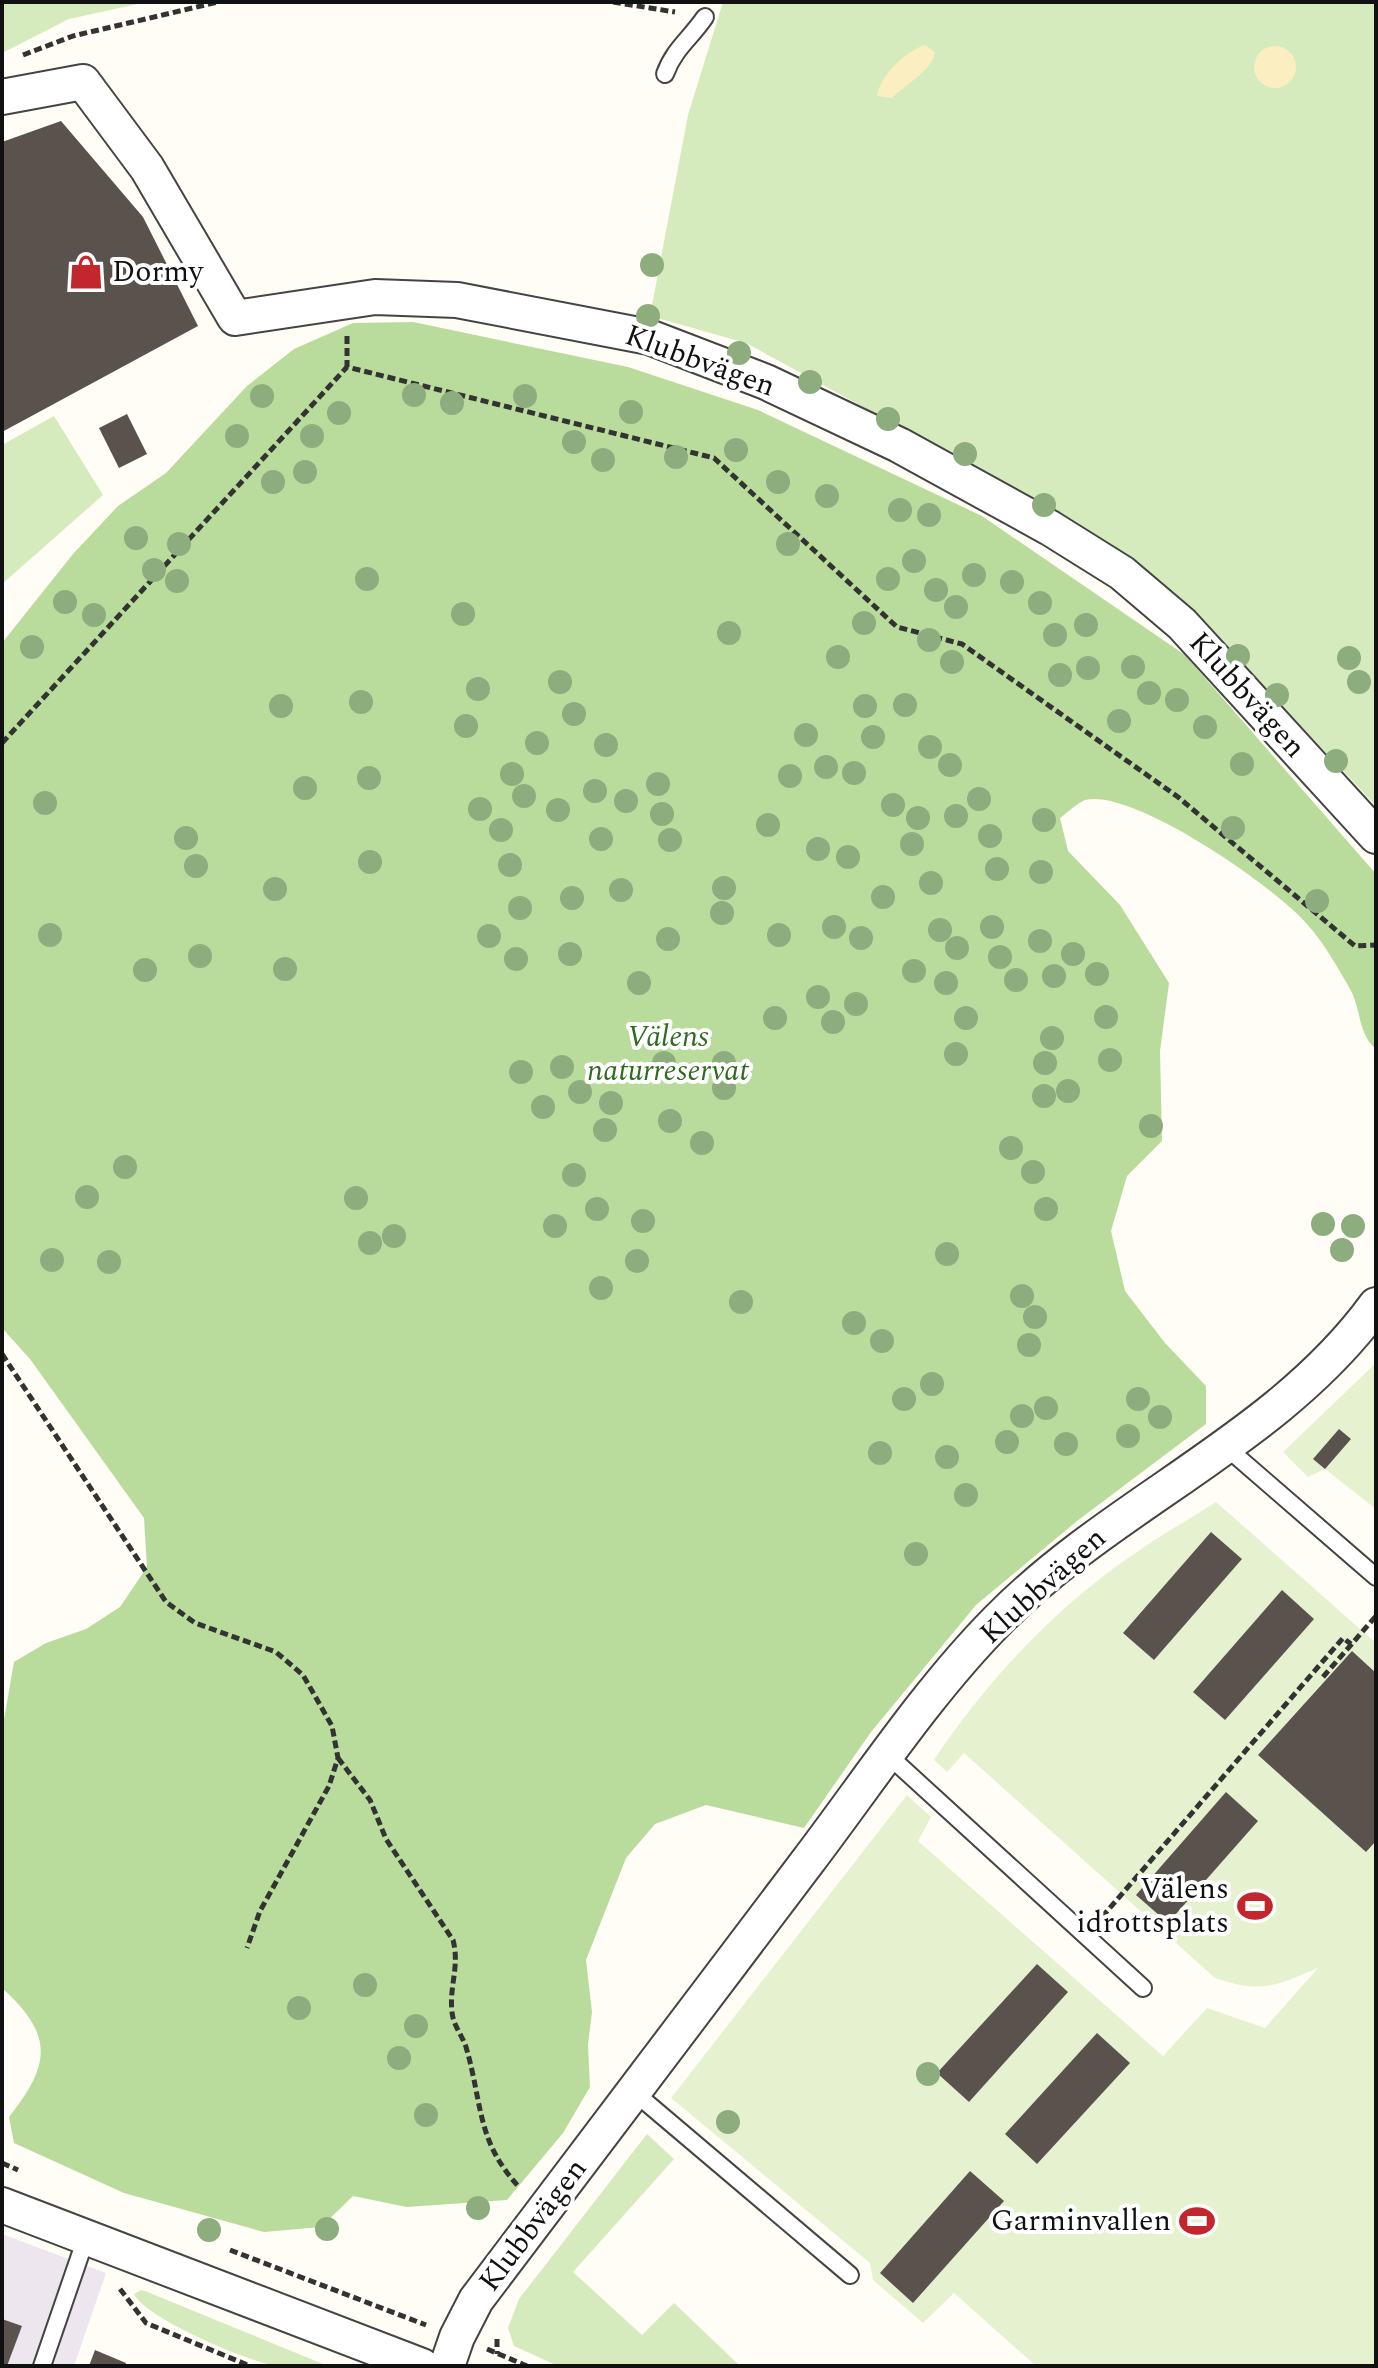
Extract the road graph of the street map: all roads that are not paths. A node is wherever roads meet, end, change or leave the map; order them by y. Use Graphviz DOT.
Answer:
graph roads {
  1 [pos="705,17"];
  2 [pos="665,74"];
  3 [pos="2,97"];
  4 [pos="1376,836"];
  5 [pos="1376,1305"];
  6 [pos="1226,1447"];
  7 [pos="1376,1577"];
  8 [pos="888,1755"];
  9 [pos="1143,1988"];
  10 [pos="634,2092"];
  11 [pos="2,2205"];
  12 [pos="86,2238"];
  13 [pos="850,2275"];
  14 [pos="42,2366"];
  15 [pos="422,2366"];
  16 [pos="447,2366"];
  1 -- 2 [label="lane"];
  3 -- 4 [label="street, Klubbvägen"];
  5 -- 6 [label="street, Klubbvägen"];
  6 -- 7 [label="lane"];
  6 -- 8 [label="street, Klubbvägen"];
  8 -- 9 [label="lane"];
  8 -- 10 [label="street, Klubbvägen"];
  10 -- 13 [label="lane"];
  10 -- 16 [label="street, Klubbvägen"];
  11 -- 12 [label="street"];
  12 -- 14 [label="lane"];
  12 -- 15 [label="street"];
}
